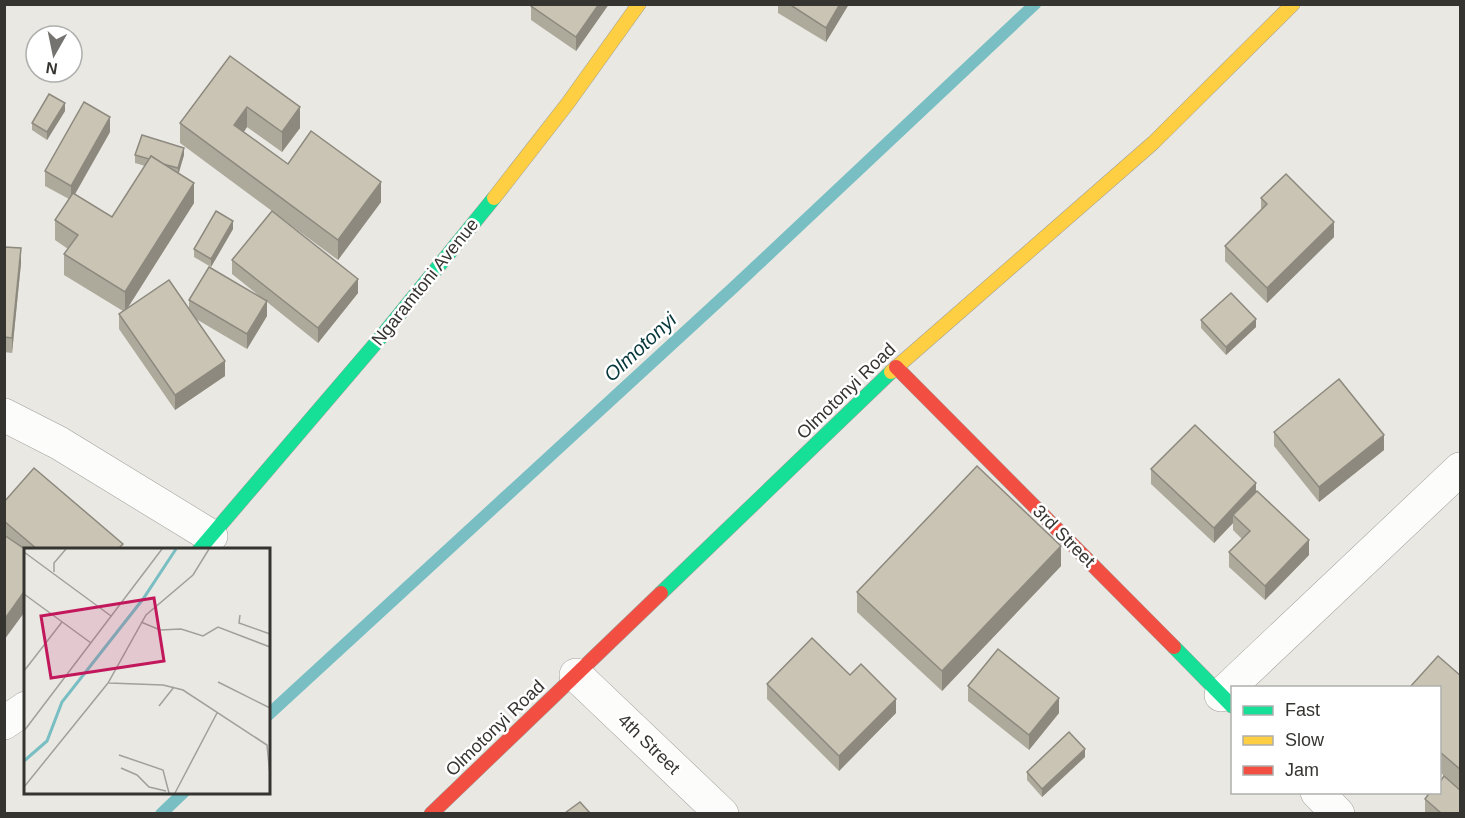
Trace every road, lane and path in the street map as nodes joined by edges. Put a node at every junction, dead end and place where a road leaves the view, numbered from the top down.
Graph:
1 (639, 4) edge
2 (1293, 4) edge
3 (896, 367) junction
4 (4, 415) edge
5 (1461, 469) edge
6 (205, 543) edge
7 (576, 675) junction
8 (1241, 686) edge
9 (1227, 700) edge
10 (24, 709) edge
11 (4, 723) edge
12 (1319, 794) edge
13 (431, 813) edge
14 (722, 813) edge
15 (1338, 813) edge

1 - 6 street, Ngaramtoni Avenue
2 - 3 street, Olmotonyi Road
3 - 7 street, Olmotonyi Road
3 - 9 street, 3rd Street
4 - 6 street
5 - 8 street
7 - 13 street, Olmotonyi Road
7 - 14 street, 4th Street
10 - 11 street
12 - 15 street

